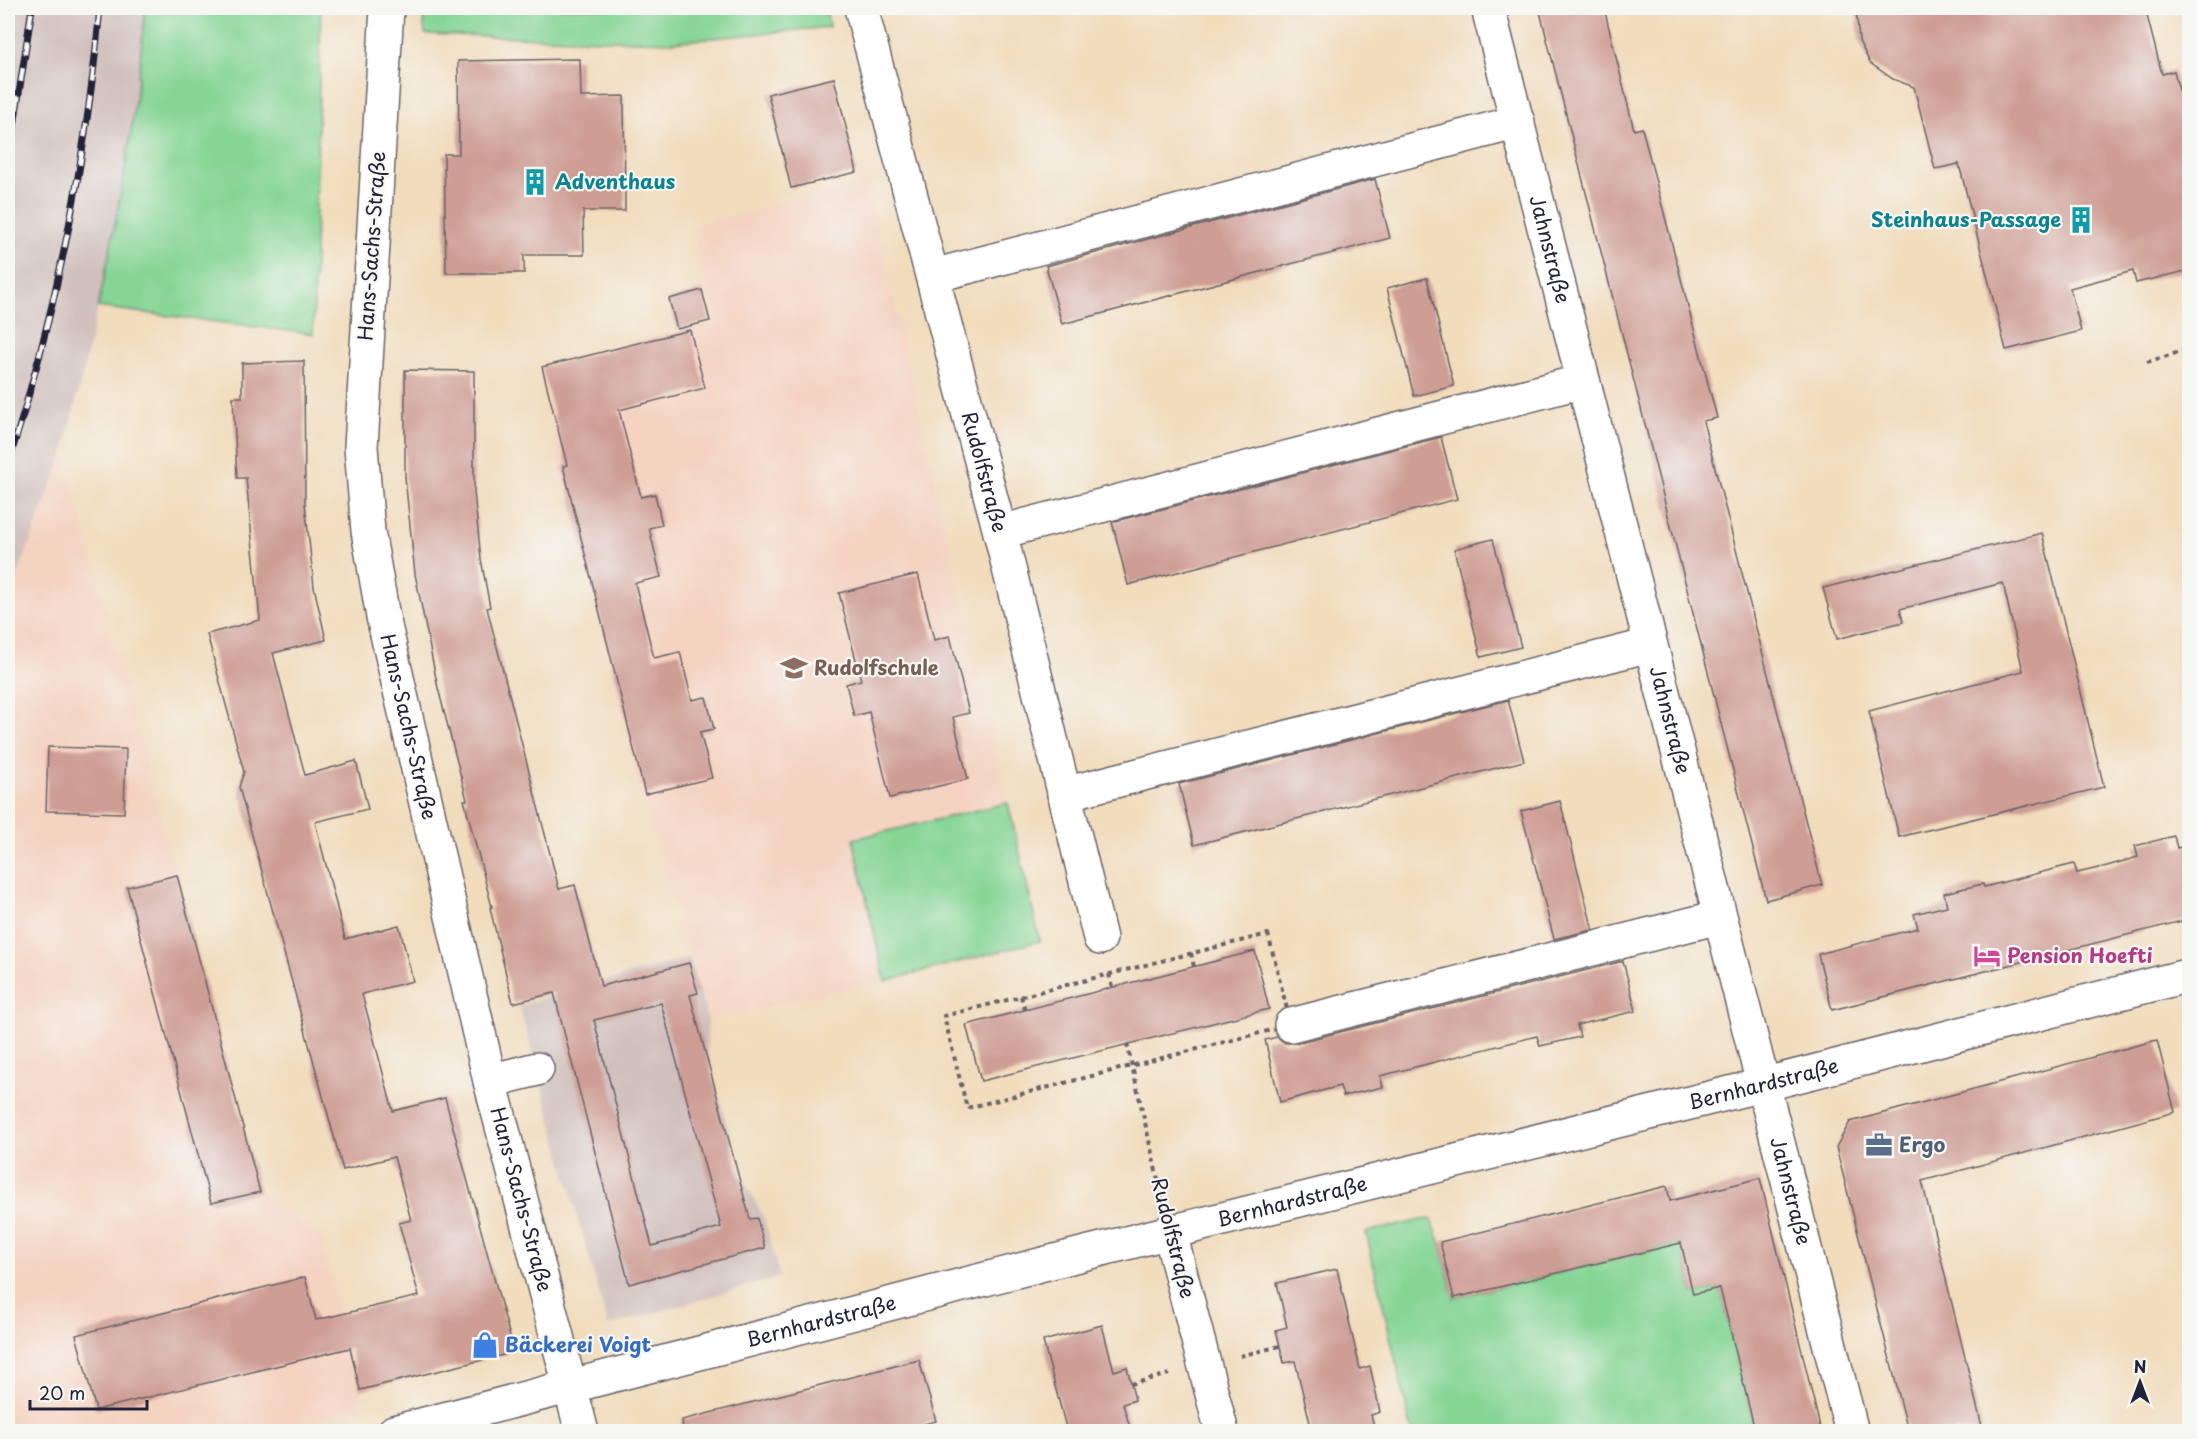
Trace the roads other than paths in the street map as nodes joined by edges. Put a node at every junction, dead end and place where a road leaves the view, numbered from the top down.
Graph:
1 (387, 8) edge
2 (861, 8) edge
3 (1488, 8) edge
4 (1518, 122) junction
5 (933, 276) junction
6 (1583, 381) junction
7 (1000, 532) junction
8 (1650, 645) junction
9 (1064, 794) junction
10 (1719, 917) junction
11 (1100, 938) dead end
12 (2190, 975) edge
13 (1291, 1025) road end
14 (537, 1069) dead end
15 (490, 1081) junction
16 (1762, 1085) junction
17 (1170, 1233) junction
18 (570, 1386) junction
19 (394, 1431) edge
20 (582, 1431) edge
21 (1222, 1431) edge
22 (1851, 1431) edge

1 - 15 street, Hans-Sachs-Straße
2 - 5 street, Rudolfstraße
3 - 4 street, Jahnstraße
4 - 5 street
4 - 6 street, Jahnstraße
5 - 7 street, Rudolfstraße
6 - 7 street
6 - 8 street, Jahnstraße
7 - 9 street, Rudolfstraße
8 - 9 street
8 - 10 street, Jahnstraße
9 - 11 street, Rudolfstraße
10 - 13 street
10 - 16 street, Jahnstraße
12 - 16 street, Bernhardstraße
14 - 15 street
15 - 18 street, Hans-Sachs-Straße
16 - 17 street, Bernhardstraße
16 - 22 street, Jahnstraße
17 - 18 street, Bernhardstraße
17 - 21 street, Rudolfstraße
18 - 19 street, Bernhardstraße
18 - 20 street, Hans-Sachs-Straße

